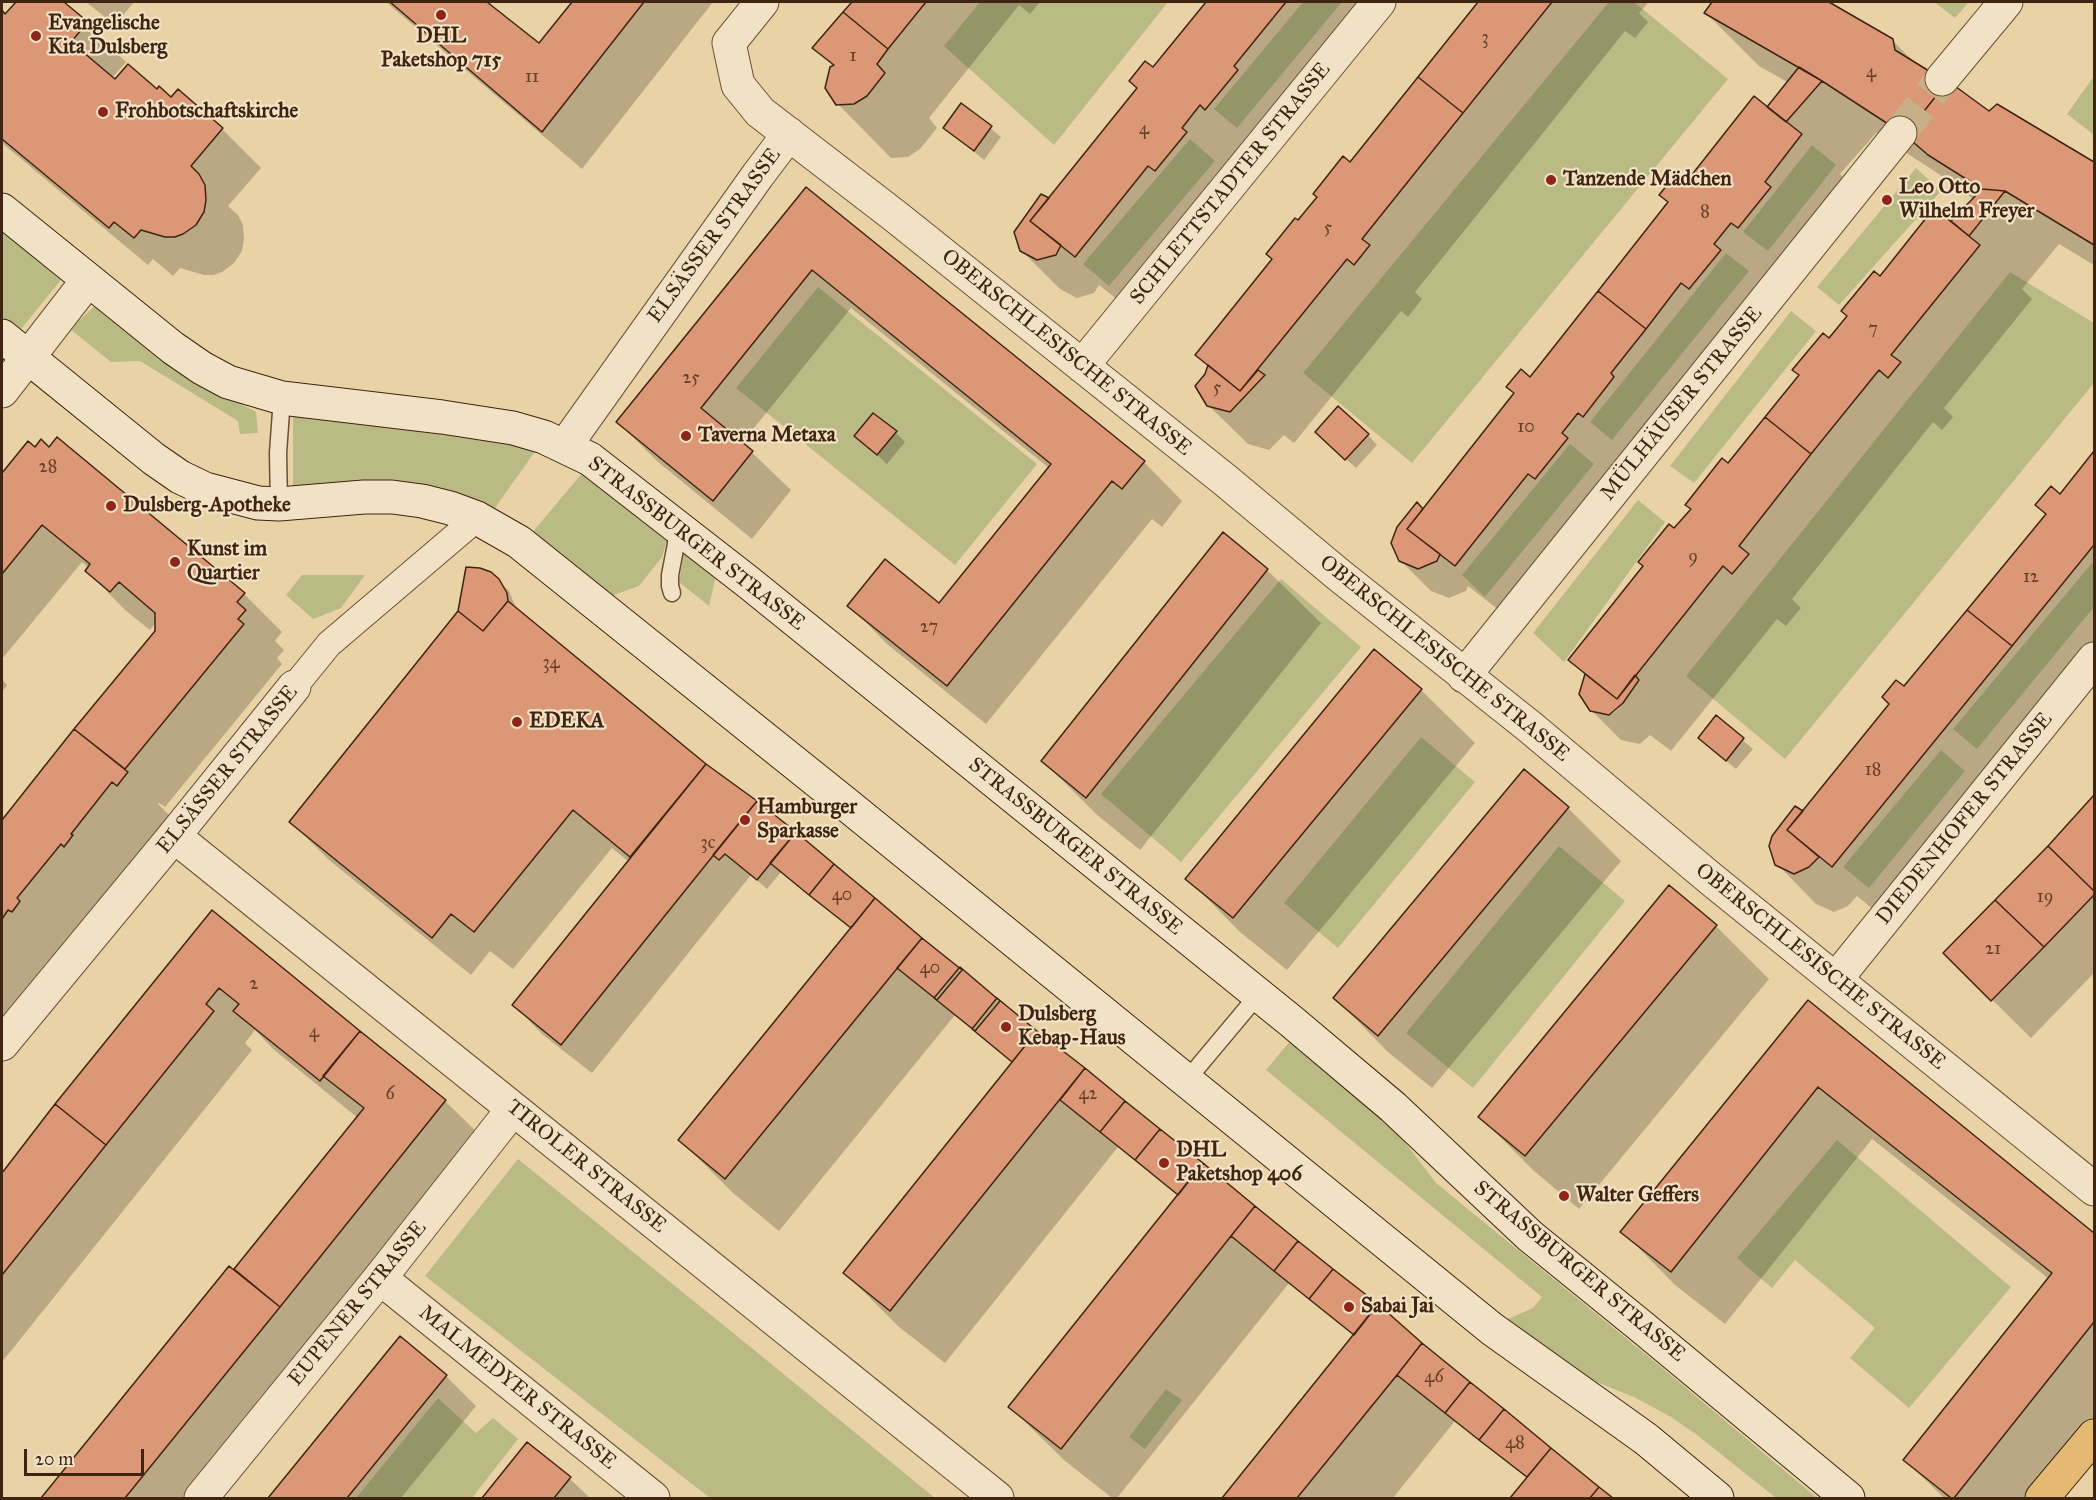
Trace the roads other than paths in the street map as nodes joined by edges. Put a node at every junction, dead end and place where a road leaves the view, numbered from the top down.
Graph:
1 (762, 2) edge
2 (1379, 2) edge
3 (2006, 2) edge
4 (1942, 79) tunnel mouth
5 (1900, 133) tunnel mouth
6 (789, 134) junction
7 (2, 210) edge
8 (88, 280) junction
9 (2, 336) edge
10 (29, 358) junction
11 (1082, 366) junction
12 (2, 391) edge
13 (282, 398) junction
14 (565, 446) junction
15 (279, 504) junction
16 (477, 518) junction
17 (671, 522) junction
18 (672, 593) dead end
19 (2094, 659) edge
20 (1464, 676) junction
21 (294, 687) joint
22 (174, 836) junction
23 (1836, 979) junction
24 (1258, 995) junction
25 (2, 1044) edge
26 (1186, 1080) junction
27 (513, 1109) junction
28 (2094, 1189) edge
29 (380, 1278) junction
30 (2094, 1436) edge
31 (201, 1498) edge
32 (653, 1498) edge
33 (997, 1498) edge
34 (1717, 1498) edge
35 (1848, 1498) edge
36 (2042, 1498) edge

1 - 6 street, ELSÄSSER STRASSE
2 - 11 street, SCHLETTSTADTER STRASSE
3 - 4 street
5 - 20 street, MÜLHÄUSER STRASSE
6 - 11 street, OBERSCHLESISCHE STRASSE
6 - 14 street, ELSÄSSER STRASSE
7 - 8 street, STRASSBURGER STRASSE
8 - 10 street
8 - 13 street, STRASSBURGER STRASSE
9 - 10 street
10 - 12 street
10 - 15 street
11 - 20 street, OBERSCHLESISCHE STRASSE
13 - 14 street, STRASSBURGER STRASSE
13 - 15 lane
14 - 17 street, STRASSBURGER STRASSE
15 - 16 street
16 - 21 street, ELSÄSSER STRASSE
16 - 26 street
17 - 18 lane
17 - 24 street, STRASSBURGER STRASSE
19 - 23 street, DIEDENHOFER STRASSE
20 - 23 street, OBERSCHLESISCHE STRASSE
21 - 22 street, ELSÄSSER STRASSE
22 - 25 street, ELSÄSSER STRASSE
22 - 27 street, TIROLER STRASSE
23 - 28 street, OBERSCHLESISCHE STRASSE
24 - 26 lane
24 - 35 street, STRASSBURGER STRASSE
26 - 34 street
27 - 29 street, EUPENER STRASSE
27 - 33 street, TIROLER STRASSE
29 - 31 street, EUPENER STRASSE
29 - 32 street, MALMEDYER STRASSE
30 - 36 main road

